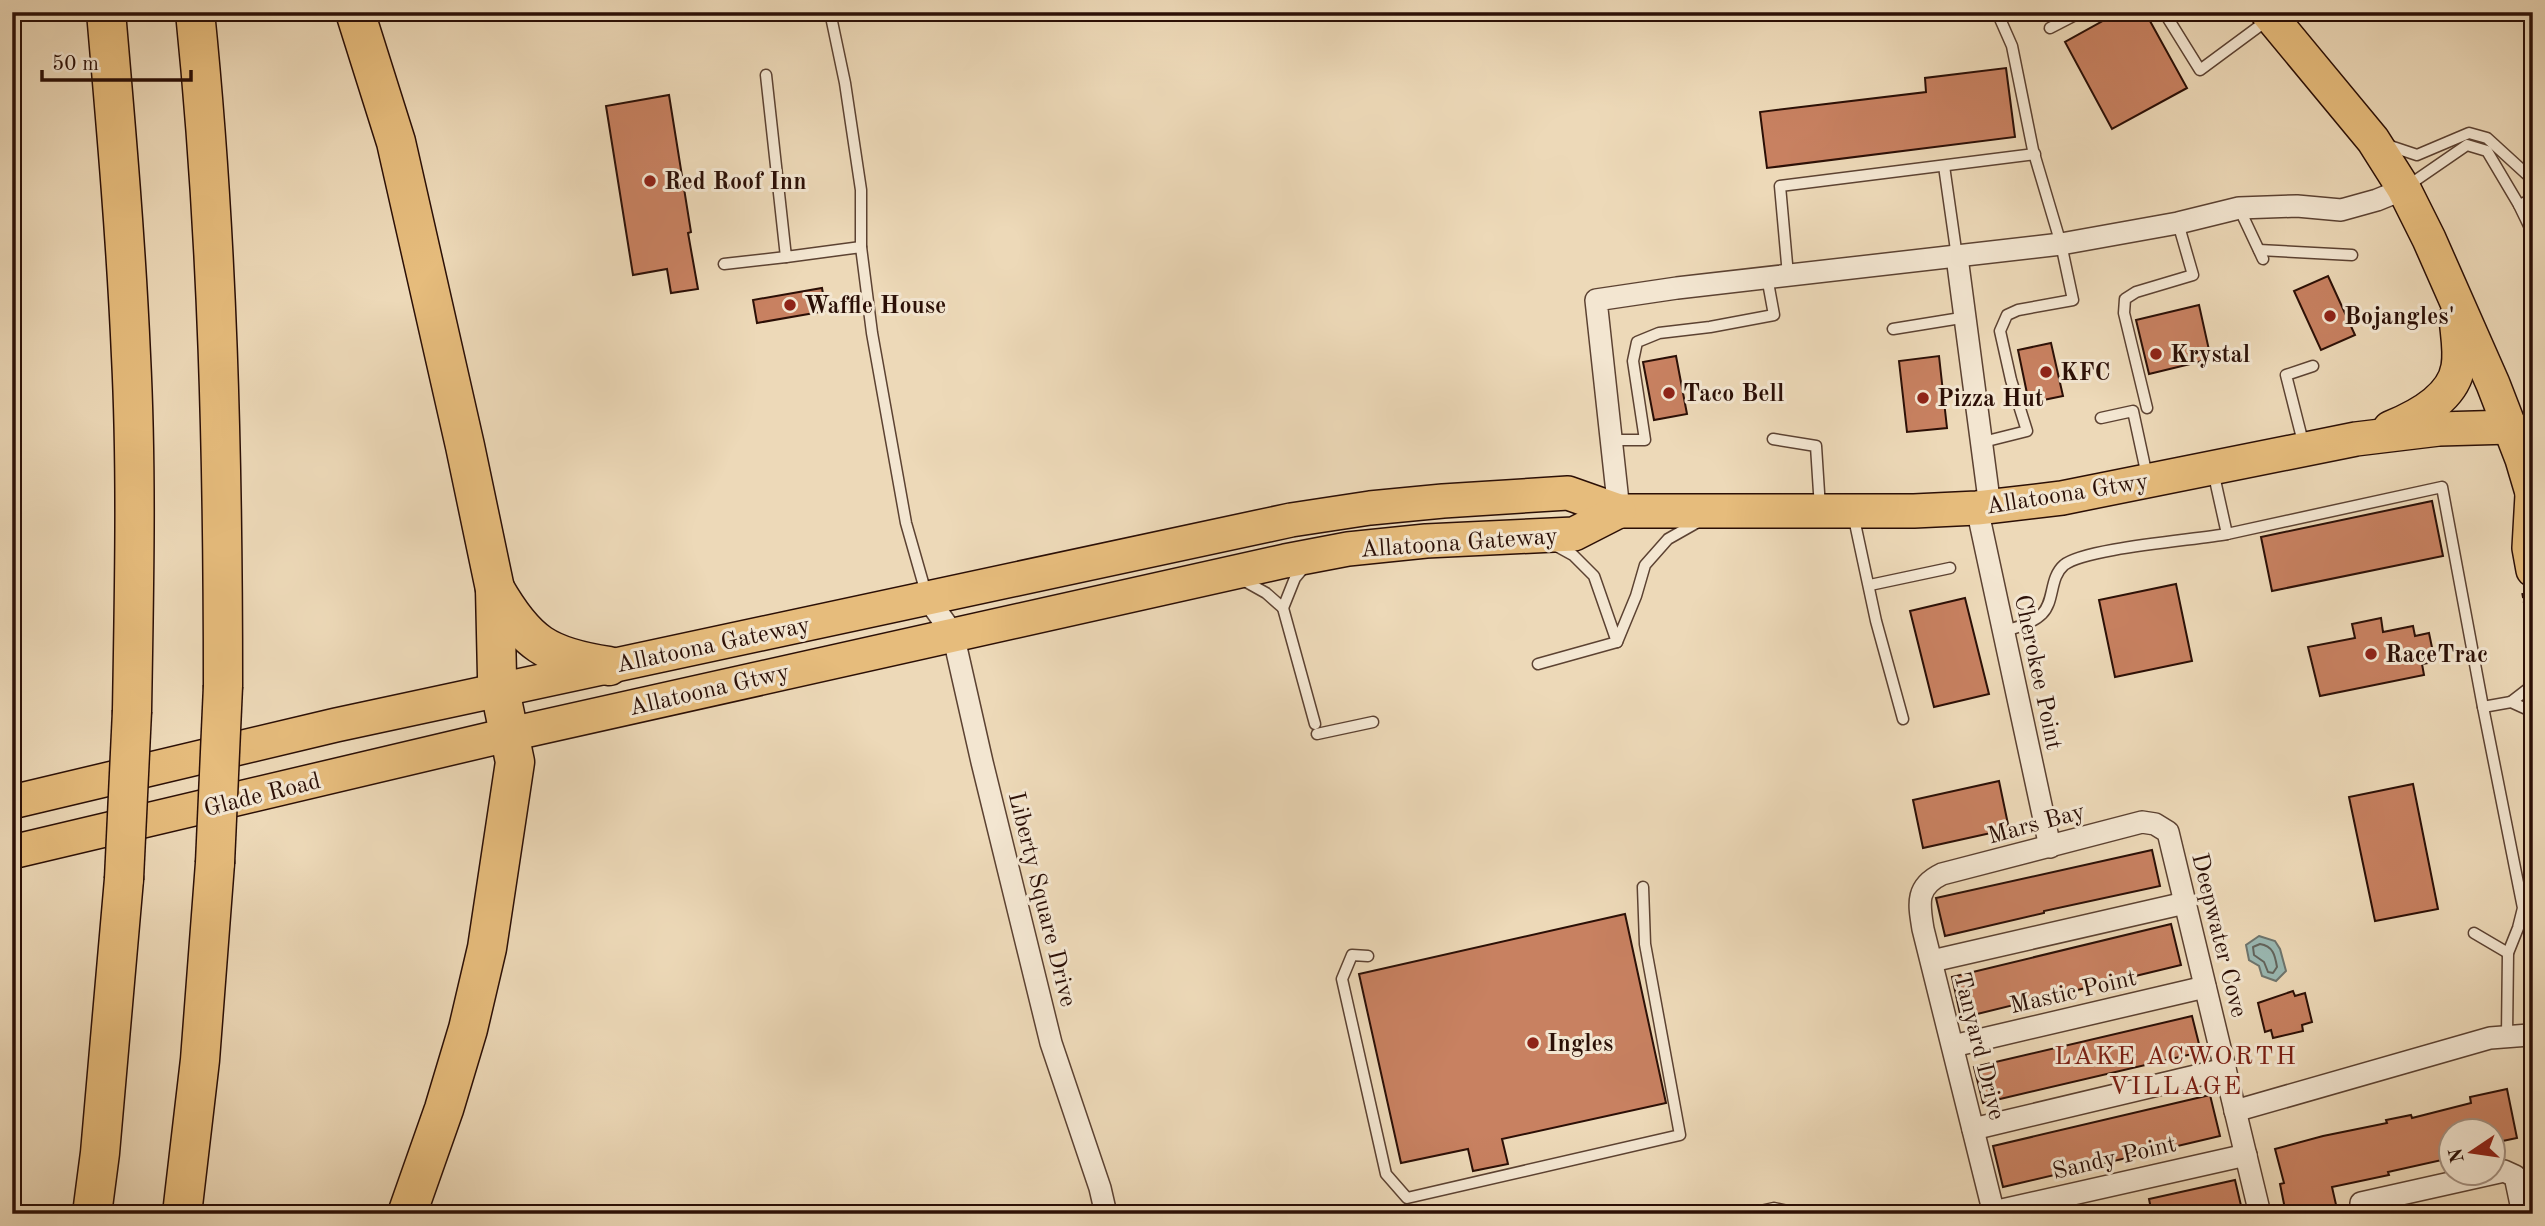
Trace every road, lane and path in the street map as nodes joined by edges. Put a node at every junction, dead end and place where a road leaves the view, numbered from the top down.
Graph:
1 (106, 12) edge
2 (195, 12) edge
3 (355, 12) edge
4 (830, 12) edge
5 (1997, 12) edge
6 (2081, 12) edge
7 (2164, 12) edge
8 (2269, 15) edge
9 (2050, 28) dead end
10 (766, 75) dead end
11 (2373, 140) junction
12 (2035, 155) junction
13 (1944, 166) junction
14 (2533, 180) edge
15 (2404, 189) junction
16 (2533, 199) edge
17 (2519, 205) junction
18 (2239, 208) junction
19 (2178, 223) junction
20 (2533, 234) edge
21 (2061, 244) junction
22 (861, 247) junction
23 (2353, 255) dead end
24 (786, 257) junction
25 (1957, 257) junction
26 (724, 264) dead end
27 (1778, 276) junction
28 (2453, 293) junction
29 (1967, 317) junction
30 (1893, 329) dead end
31 (2313, 366) dead end
32 (2147, 408) dead end
33 (2101, 418) dead end
34 (2511, 427) junction
35 (2370, 437) junction
36 (1773, 439) dead end
37 (1610, 440) junction
38 (1983, 442) junction
39 (2304, 448) junction
40 (2213, 467) junction
41 (2147, 481) junction
42 (2533, 495) edge
43 (1984, 508) junction
44 (1619, 511) junction
45 (1717, 511) junction
46 (1836, 511) junction
47 (2227, 534) junction
48 (1538, 535) junction
49 (1318, 555) junction
50 (1950, 568) dead end
51 (2533, 570) edge
52 (1225, 574) junction
53 (1870, 585) junction
54 (495, 589) junction
55 (928, 599) junction
56 (1283, 608) junction
57 (2003, 632) junction
58 (953, 634) junction
59 (1617, 642) junction
60 (908, 645) joint
61 (1538, 664) dead end
62 (609, 666) junction
63 (2533, 685) edge
64 (499, 691) junction
65 (2511, 702) junction
66 (2483, 707) junction
67 (2533, 712) edge
68 (1903, 719) dead end
69 (1373, 722) dead end
70 (511, 734) junction
71 (12, 802) edge
72 (2168, 832) joint
73 (2050, 847) junction
74 (12, 852) edge
75 (1643, 887) dead end
76 (1922, 890) joint
77 (2185, 903) junction
78 (2474, 933) dead end
79 (2508, 953) junction
80 (1368, 956) dead end
81 (1932, 961) junction
82 (2205, 987) junction
83 (2525, 1035) edge
84 (1953, 1046) junction
85 (2225, 1069) junction
86 (2235, 1111) junction
87 (1973, 1129) junction
88 (2246, 1154) junction
89 (1994, 1213) edge
90 (92, 1214) edge
91 (182, 1214) edge
92 (407, 1214) edge
93 (1106, 1214) edge
94 (1747, 1214) edge
95 (1790, 1214) edge
96 (2260, 1214) edge
97 (2363, 1214) edge
98 (2523, 1214) edge

1 - 90 highway, bridge
2 - 91 highway, bridge
3 - 54 highway
4 - 22 lane
5 - 12 lane
6 - 9 lane
7 - 8 lane
8 - 11 main road
10 - 24 lane
11 - 14 lane
11 - 15 main road
12 - 13 lane
12 - 21 lane
13 - 25 lane
13 - 27 lane
15 - 17 lane
15 - 18 street
15 - 28 main road
16 - 17 lane
17 - 20 lane
18 - 19 street
18 - 23 lane
19 - 21 street
19 - 32 lane
21 - 25 street
21 - 38 lane
22 - 24 lane
22 - 55 lane
24 - 26 lane
25 - 27 street
25 - 29 street, Cherokee Point
27 - 37 lane
27 - 37 street
28 - 34 main road
28 - 35 main road
29 - 30 lane
29 - 38 street, Cherokee Point
31 - 39 lane
33 - 41 lane
34 - 35 main road, Allatoona Gtwy
34 - 42 main road
35 - 39 main road, Allatoona Gtwy
36 - 46 lane
37 - 44 street
38 - 43 street, Cherokee Point
39 - 40 main road, Allatoona Gtwy
40 - 41 main road, Allatoona Gtwy
40 - 47 lane
41 - 43 main road, Allatoona Gtwy
42 - 51 main road
43 - 46 main road, Allatoona Gtwy
43 - 57 street, Cherokee Point
44 - 45 main road, Allatoona Gtwy
44 - 48 main road, Allatoona Gateway
44 - 55 main road, Allatoona Gateway
45 - 46 main road, Allatoona Gtwy
45 - 59 lane
46 - 53 lane
47 - 57 lane
47 - 66 lane
48 - 49 main road, Allatoona Gateway
48 - 59 lane
49 - 52 main road, Allatoona Gateway
49 - 56 lane
50 - 53 lane
52 - 56 lane
52 - 58 main road, Allatoona Gateway
53 - 68 lane
54 - 62 highway
54 - 64 highway
55 - 58 street, Liberty Square Drive
55 - 62 main road, Allatoona Gateway
56 - 69 lane
57 - 73 street, Cherokee Point
58 - 60 main road, Allatoona Gateway
58 - 93 street, Liberty Square Drive
59 - 61 lane
60 - 70 main road, Allatoona Gtwy
62 - 64 main road, Allatoona Gateway
63 - 65 lane
64 - 70 highway
64 - 71 main road, Glade Road
65 - 66 lane
65 - 67 lane
66 - 79 lane
70 - 74 main road, Glade Road
70 - 92 highway
72 - 73 street, Mars Bay
72 - 77 street, Deepwater Cove
73 - 76 street, Mars Bay
75 - 80 lane
76 - 81 street, Tanyard Drive
77 - 81 street
77 - 82 street, Deepwater Cove
78 - 79 lane
79 - 83 lane
81 - 84 street, Tanyard Drive
82 - 84 street, Mastic Point
82 - 85 street, Deepwater Cove
83 - 86 street
84 - 87 street, Tanyard Drive
85 - 86 street, Deepwater Cove
85 - 87 street
86 - 88 street, Deepwater Cove
87 - 89 street, Tanyard Drive
88 - 89 street, Sandy Point
88 - 96 street, Deepwater Cove
94 - 95 lane
97 - 98 street

